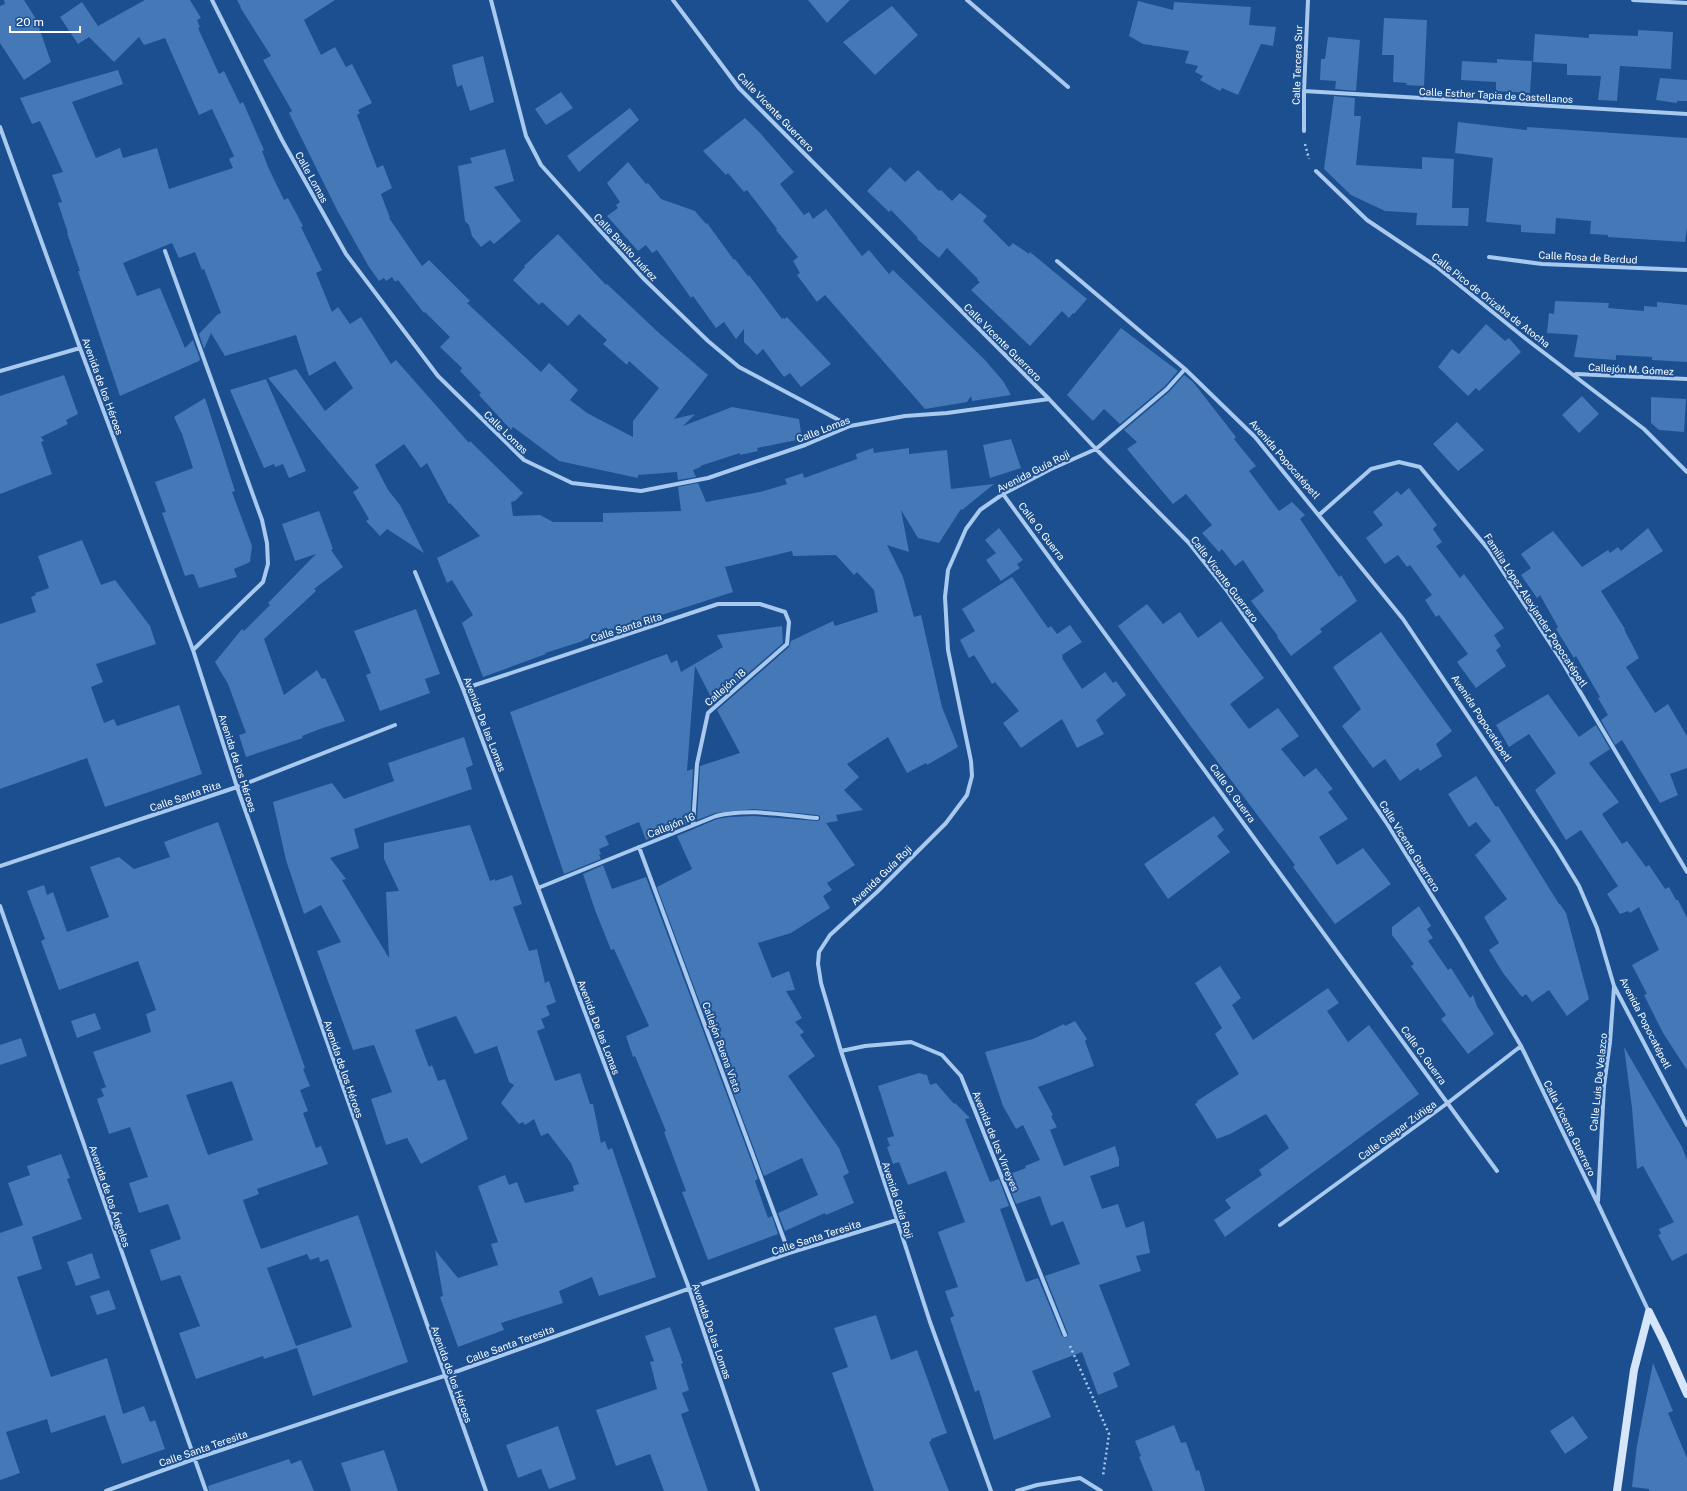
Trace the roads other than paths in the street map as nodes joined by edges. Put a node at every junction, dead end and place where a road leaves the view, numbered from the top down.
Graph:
1 (212, 0) edge
2 (491, 0) edge
3 (673, 0) edge
4 (967, 0) edge
5 (1308, 0) edge
6 (1633, 0) edge
7 (1687, 3) edge
8 (1068, 87) dead end
9 (1304, 91) junction
10 (1687, 114) edge
11 (0, 126) edge
12 (1304, 132) road end
13 (1316, 171) road end
14 (165, 251) dead end
15 (1489, 257) dead end
16 (1057, 260) dead end
17 (1687, 270) edge
18 (80, 348) junction
19 (1185, 369) junction
20 (0, 371) edge
21 (1574, 374) junction
22 (1687, 379) edge
23 (1049, 399) junction
24 (850, 426) junction
25 (1096, 450) junction
26 (1687, 472) edge
27 (1003, 494) junction
28 (1319, 515) junction
29 (415, 572) dead end
30 (789, 622) joint
31 (193, 650) junction
32 (464, 689) junction
33 (395, 725) dead end
34 (236, 787) junction
35 (817, 818) dead end
36 (693, 825) junction
37 (639, 847) junction
38 (0, 866) edge
39 (1687, 872) edge
40 (538, 888) junction
41 (0, 906) edge
42 (1614, 986) junction
43 (1521, 1046) junction
44 (841, 1051) junction
45 (1449, 1102) junction
46 (1687, 1125) edge
47 (1498, 1171) dead end
48 (1598, 1204) junction
49 (896, 1220) junction
50 (1280, 1225) dead end
51 (790, 1253) junction
52 (689, 1288) junction
53 (1648, 1312) junction
54 (1065, 1335) road end
55 (444, 1376) junction
56 (1687, 1394) edge
57 (194, 1460) junction
58 (106, 1491) edge
59 (206, 1491) edge
60 (486, 1491) edge
61 (758, 1491) edge
62 (991, 1491) edge
63 (1017, 1491) edge
64 (1101, 1491) edge
65 (1617, 1491) edge

1 - 24 street, Calle Lomas
2 - 24 street, Calle Benito Juárez
3 - 23 street, Calle Vicente Guerrero
4 - 8 street
5 - 9 street, Calle Tercera Sur
6 - 7 street
9 - 10 street, Calle Esther Tapia de Castellanos
9 - 12 street, Calle Tercera Sur
11 - 18 street, Avenida de los Héroes
13 - 21 street, Calle Pico de Orizaba de Atocha
14 - 31 street
15 - 17 street, Calle Rosa de Berdud
16 - 19 street, Avenida Popocatépetl
18 - 20 street
18 - 31 street, Avenida de los Héroes
19 - 25 street, Avenida Guía Roji
19 - 28 street, Avenida Popocatépetl
21 - 22 street, Callejón M. Gómez
21 - 26 street, Calle Pico de Orizaba de Atocha
23 - 24 street, Calle Lomas
23 - 25 street, Calle Vicente Guerrero
25 - 27 street, Avenida Guía Roji
25 - 43 street, Calle Vicente Guerrero
27 - 44 street, Avenida Guía Roji
27 - 45 street, Calle O. Guerra
28 - 39 street, Familia López Alexjander Popocatépetl
28 - 42 street, Avenida Popocatépetl
29 - 32 street, Avenida De las Lomas
30 - 32 street, Calle Santa Rita
30 - 36 street, Callejón 18
31 - 34 street, Avenida de los Héroes
32 - 40 street, Avenida De las Lomas
33 - 34 street, Calle Santa Rita
34 - 38 street, Calle Santa Rita
34 - 55 street, Avenida de los Héroes
35 - 36 street, Callejón 16
36 - 37 street, Callejón 16
37 - 40 street, Callejón 16
37 - 51 street, Callejón Buena Vista
40 - 52 street, Avenida De las Lomas
41 - 57 street, Avenida de los Ángeles
42 - 46 street, Avenida Popocatépetl
42 - 48 street, Calle Luis De Velazco
43 - 45 street, Calle Gaspar Zúñiga
43 - 48 street, Calle Vicente Guerrero
44 - 49 street, Avenida Guía Roji
44 - 54 street, Avenida de los Virreyes
45 - 47 street, Calle O. Guerra
45 - 50 street, Calle Gaspar Zúñiga
48 - 53 street
49 - 51 street, Calle Santa Teresita
49 - 62 street, Avenida Guía Roji
51 - 52 street, Calle Santa Teresita
52 - 55 street, Calle Santa Teresita
52 - 61 street, Avenida De las Lomas
53 - 56 street
53 - 65 street
55 - 57 street, Calle Santa Teresita
55 - 60 street, Avenida de los Héroes
57 - 58 street, Calle Santa Teresita
57 - 59 street, Avenida de los Ángeles
63 - 64 street

